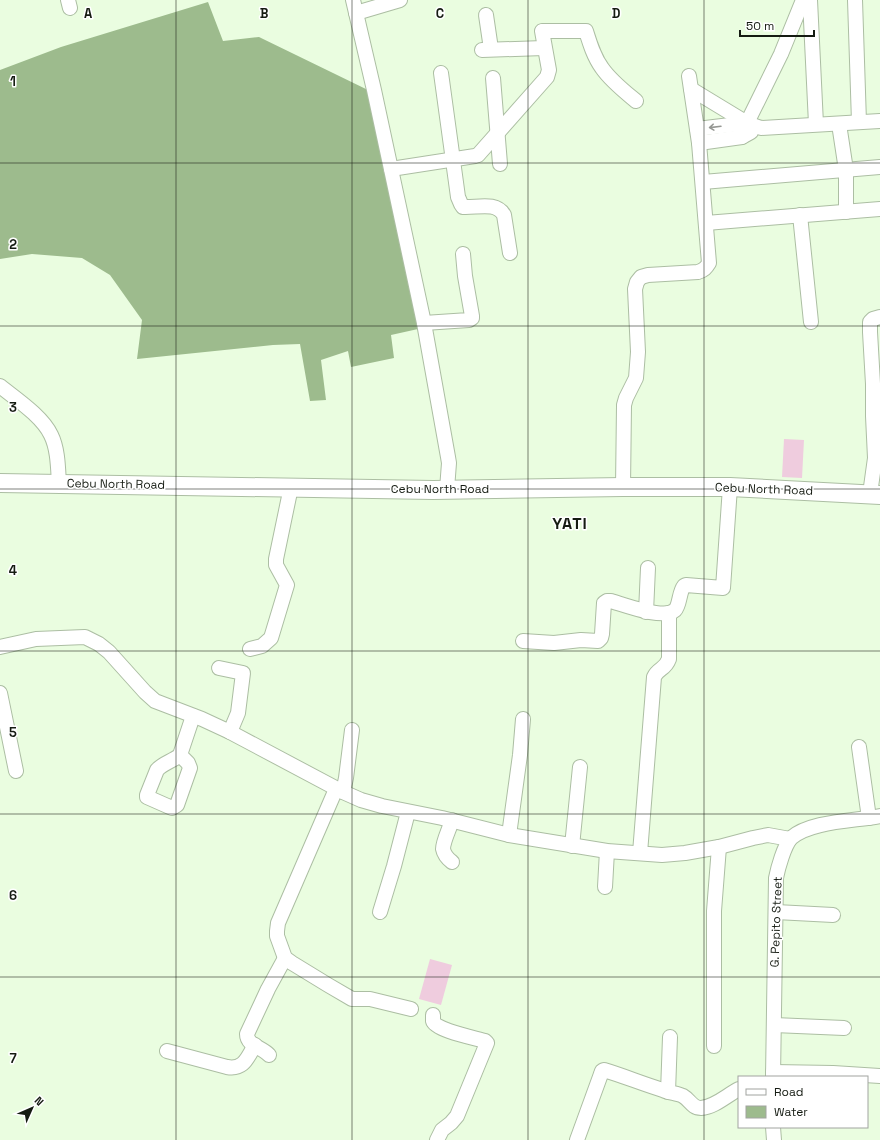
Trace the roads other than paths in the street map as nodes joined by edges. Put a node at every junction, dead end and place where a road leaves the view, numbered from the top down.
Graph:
1 (400, 0) edge
2 (803, 0) edge
3 (810, 0) edge
4 (855, 0) edge
5 (354, 6) edge
6 (486, 15) dead end
7 (544, 48) junction
8 (441, 72) dead end
9 (493, 78) dead end
10 (636, 101) dead end
11 (880, 121) edge
12 (859, 122) junction
13 (747, 123) junction
14 (816, 124) junction
15 (839, 124) junction
16 (760, 128) junction
17 (697, 129) junction
18 (497, 134) junction
19 (742, 137) junction
20 (699, 143) junction
21 (452, 159) junction
22 (500, 164) dead end
23 (880, 167) edge
24 (391, 169) junction
25 (846, 170) junction
26 (703, 182) junction
27 (880, 209) edge
28 (846, 212) junction
29 (800, 215) junction
30 (706, 223) junction
31 (510, 253) dead end
32 (463, 254) dead end
33 (880, 317) edge
34 (811, 322) dead end
35 (424, 323) junction
36 (0, 386) edge
37 (0, 483) edge
38 (59, 484) junction
39 (291, 487) junction
40 (623, 487) junction
41 (730, 487) junction
42 (447, 489) junction
43 (875, 495) edge
44 (648, 568) dead end
45 (646, 612) junction
46 (669, 613) junction
47 (523, 641) dead end
48 (0, 647) edge
49 (250, 649) dead end
50 (218, 668) dead end
51 (0, 693) edge
52 (193, 716) junction
53 (523, 719) dead end
54 (352, 730) dead end
55 (230, 732) junction
56 (860, 747) dead end
57 (180, 755) dead end
58 (580, 767) dead end
59 (16, 771) dead end
60 (340, 791) junction
61 (408, 812) junction
62 (875, 817) edge
63 (452, 820) junction
64 (510, 835) junction
65 (790, 839) junction
66 (572, 846) junction
67 (719, 847) junction
68 (607, 851) junction
69 (640, 853) junction
70 (452, 862) dead end
71 (605, 887) dead end
72 (380, 912) dead end
73 (776, 912) junction
74 (834, 915) dead end
75 (285, 958) junction
76 (411, 1009) dead end
77 (434, 1015) dead end
78 (774, 1025) junction
79 (844, 1028) dead end
80 (670, 1037) dead end
81 (255, 1046) junction
82 (714, 1046) dead end
83 (168, 1051) dead end
84 (269, 1055) dead end
85 (773, 1075) edge
86 (880, 1076) edge
87 (738, 1090) edge
88 (668, 1092) junction
89 (774, 1128) edge
90 (437, 1140) edge
91 (577, 1140) edge
92 (774, 1140) edge

1 - 5 street
2 - 13 street
3 - 14 street
4 - 12 street
5 - 24 street
6 - 7 street
7 - 10 street
7 - 18 street
8 - 21 street
9 - 18 street
11 - 12 street
12 - 15 street
13 - 16 street
13 -> 17 street
13 - 17 street
13 - 19 street
14 - 15 street
14 - 16 street
15 - 25 street
16 - 19 street
17 - 20 street
18 - 21 street
18 - 22 street
19 - 20 street
20 - 26 street
21 - 24 street
21 - 31 street
23 - 25 street
24 - 35 street
25 - 26 street
25 - 28 street
26 - 30 street
27 - 28 street
28 - 29 street
29 - 30 street
29 - 34 street
30 - 40 street
32 - 35 street
33 - 43 street
35 - 42 street
36 - 38 street
37 - 38 main road, Cebu North Road
38 - 39 main road, Cebu North Road
39 - 42 main road, Cebu North Road
39 - 49 street
40 - 41 main road, Cebu North Road
40 - 42 main road, Cebu North Road
41 - 43 main road, Cebu North Road
41 - 46 street
44 - 45 street
45 - 46 street
45 - 47 street
46 - 69 street
48 - 52 street
50 - 55 street
51 - 59 street
52 - 55 street
52 - 57 street
53 - 64 street
54 - 60 street
55 - 60 street
56 - 62 street
58 - 66 street
60 - 61 street
60 - 75 street
61 - 63 street
61 - 72 street
62 - 65 street
63 - 64 street
63 - 70 street
64 - 66 street
65 - 67 street
65 - 73 street, G. Pepito Street
66 - 68 street
67 - 69 street
67 - 82 street
68 - 69 street
68 - 71 street
73 - 74 street
73 - 78 street, G. Pepito Street
75 - 76 street
75 - 81 street
77 - 90 street
78 - 79 street
78 - 85 street, G. Pepito Street
80 - 88 street
81 - 83 street
81 - 84 street
85 - 86 street
87 - 88 street
88 - 91 street
89 - 92 street

